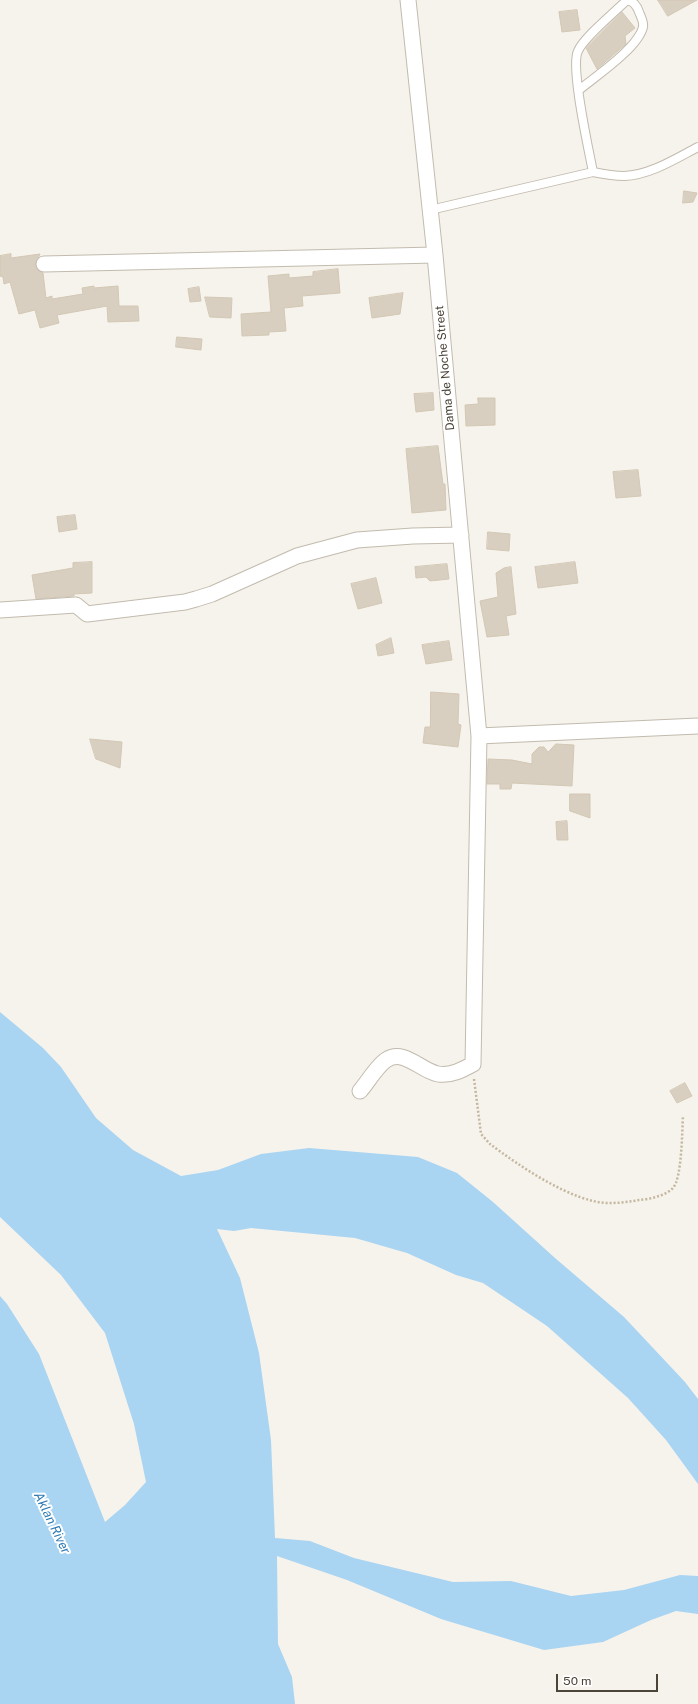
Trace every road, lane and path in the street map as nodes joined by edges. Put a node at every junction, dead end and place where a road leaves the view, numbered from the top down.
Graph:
1 (408, 0) edge
2 (579, 90) junction
3 (698, 147) edge
4 (593, 172) junction
5 (430, 210) junction
6 (435, 255) junction
7 (44, 264) dead end
8 (460, 535) junction
9 (0, 610) edge
10 (698, 726) edge
11 (479, 736) junction
12 (473, 1064) junction
13 (360, 1091) dead end
14 (683, 1116) dead end

1 - 5 street, Dama de Noche Street
2 - 2 lane
2 - 4 lane
3 - 4 lane
4 - 5 lane
5 - 6 street, Dama de Noche Street
6 - 7 street
6 - 8 street, Dama de Noche Street
8 - 9 street
8 - 11 street, Dama de Noche Street
10 - 11 street
11 - 12 street, Dama de Noche Street
12 - 13 street
12 - 14 path

